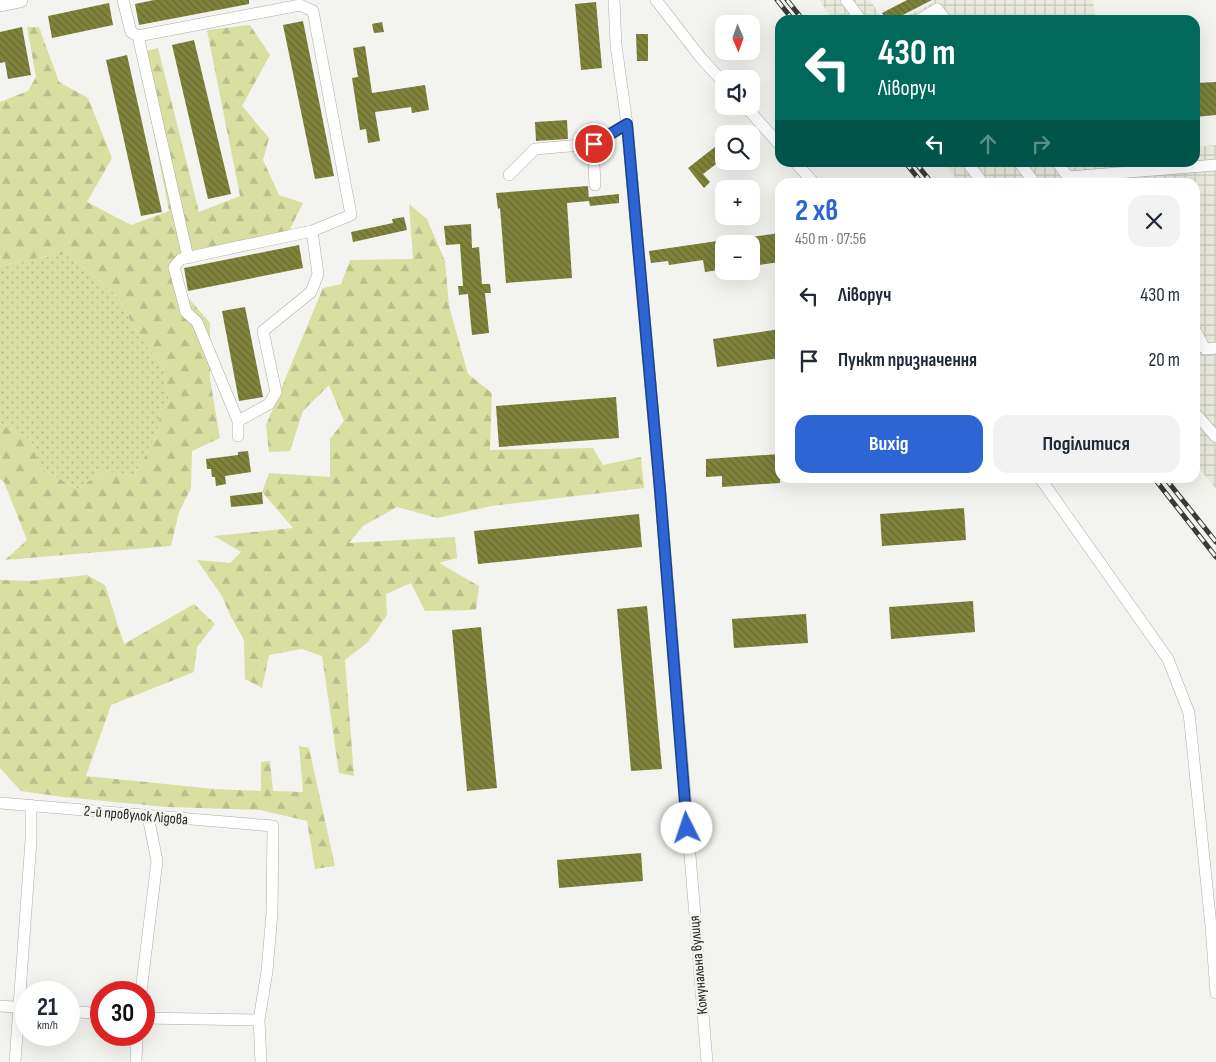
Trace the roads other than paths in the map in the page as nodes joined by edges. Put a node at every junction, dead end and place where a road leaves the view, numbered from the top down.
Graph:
1 (20, 0) edge
2 (123, 0) edge
3 (614, 0) edge
4 (656, 0) edge
5 (846, 0) edge
6 (0, 4) edge
7 (266, 6) edge
8 (857, 15) edge
9 (927, 15) edge
10 (942, 15) edge
11 (138, 36) junction
12 (715, 73) edge
13 (753, 115) edge
14 (627, 124) junction
15 (775, 139) edge
16 (594, 144) junction
17 (1216, 165) edge
18 (800, 167) edge
19 (971, 167) edge
20 (1023, 167) edge
21 (1061, 167) edge
22 (509, 175) dead end
23 (809, 178) edge
24 (979, 178) edge
25 (1031, 178) edge
26 (1069, 178) edge
27 (1119, 178) edge
28 (595, 185) dead end
29 (312, 231) junction
30 (188, 258) junction
31 (1200, 340) edge
32 (1216, 348) edge
33 (1200, 419) edge
34 (238, 421) junction
35 (238, 436) dead end
36 (1216, 437) edge
37 (1044, 483) edge
38 (0, 802) edge
39 (31, 805) junction
40 (148, 816) junction
41 (1214, 931) edge
42 (24, 981) edge
43 (142, 981) edge
44 (1216, 993) edge
45 (0, 1006) edge
46 (15, 1007) edge
47 (155, 1018) edge
48 (259, 1020) junction
49 (17, 1046) edge
50 (137, 1046) edge
51 (15, 1062) edge
52 (136, 1062) edge
53 (261, 1062) edge
54 (707, 1062) edge

1 - 6 main road
2 - 11 street
3 - 14 street, Комунальна вулиця
4 - 12 street
5 - 8 street
7 - 11 street
7 - 29 street
9 - 10 street
11 - 30 street
13 - 15 street
14 - 16 street
14 - 54 street, Комунальна вулиця
16 - 22 street
16 - 28 street
17 - 27 street
18 - 23 street
19 - 24 street
20 - 25 street
21 - 26 street
29 - 30 street
29 - 34 street
30 - 34 street
31 - 32 street
33 - 36 street
34 - 35 street
37 - 41 street
38 - 39 street, 2-й провулок Лідова
39 - 40 street, 2-й провулок Лідова
39 - 42 street
40 - 43 street
40 - 48 street, 2-й провулок Лідова
41 - 44 street
45 - 46 street
47 - 48 street
48 - 53 street
49 - 51 street
50 - 52 street

